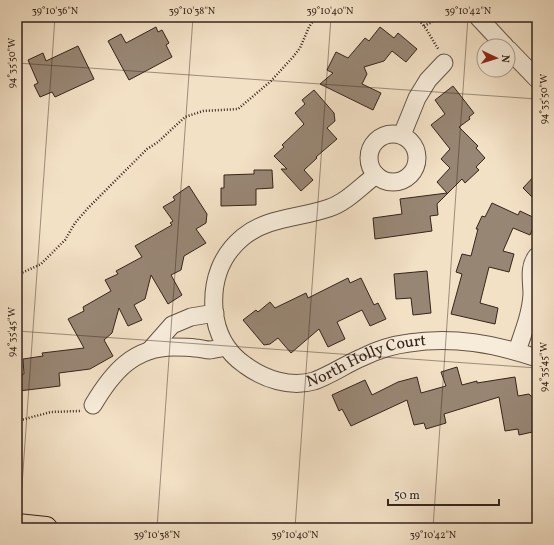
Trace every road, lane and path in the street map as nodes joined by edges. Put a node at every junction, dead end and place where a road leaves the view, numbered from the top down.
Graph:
1 (316, 17) edge
2 (414, 17) edge
3 (436, 17) edge
4 (478, 17) edge
5 (424, 26) junction
6 (498, 38) edge
7 (516, 58) edge
8 (444, 63) joint
9 (537, 80) edge
10 (402, 135) junction
11 (376, 175) junction
12 (537, 256) edge
13 (17, 275) edge
14 (214, 313) junction
15 (226, 347) junction
16 (150, 350) junction
17 (517, 351) junction
18 (537, 358) edge
19 (93, 405) joint
20 (17, 421) edge
21 (17, 525) edge
22 (46, 528) edge

1 - 13 path
2 - 5 path
3 - 5 path
4 - 6 street
5 - 8 path
7 - 9 street
8 - 10 street
10 - 11 street
10 - 11 street
11 - 14 street, North Holly Court
12 - 17 street
14 - 15 street, North Holly Court
14 - 16 street
15 - 16 street
15 - 17 street, North Holly Court
16 - 19 street
17 - 18 street, North Holly Court
19 - 20 path
21 - 22 highway

